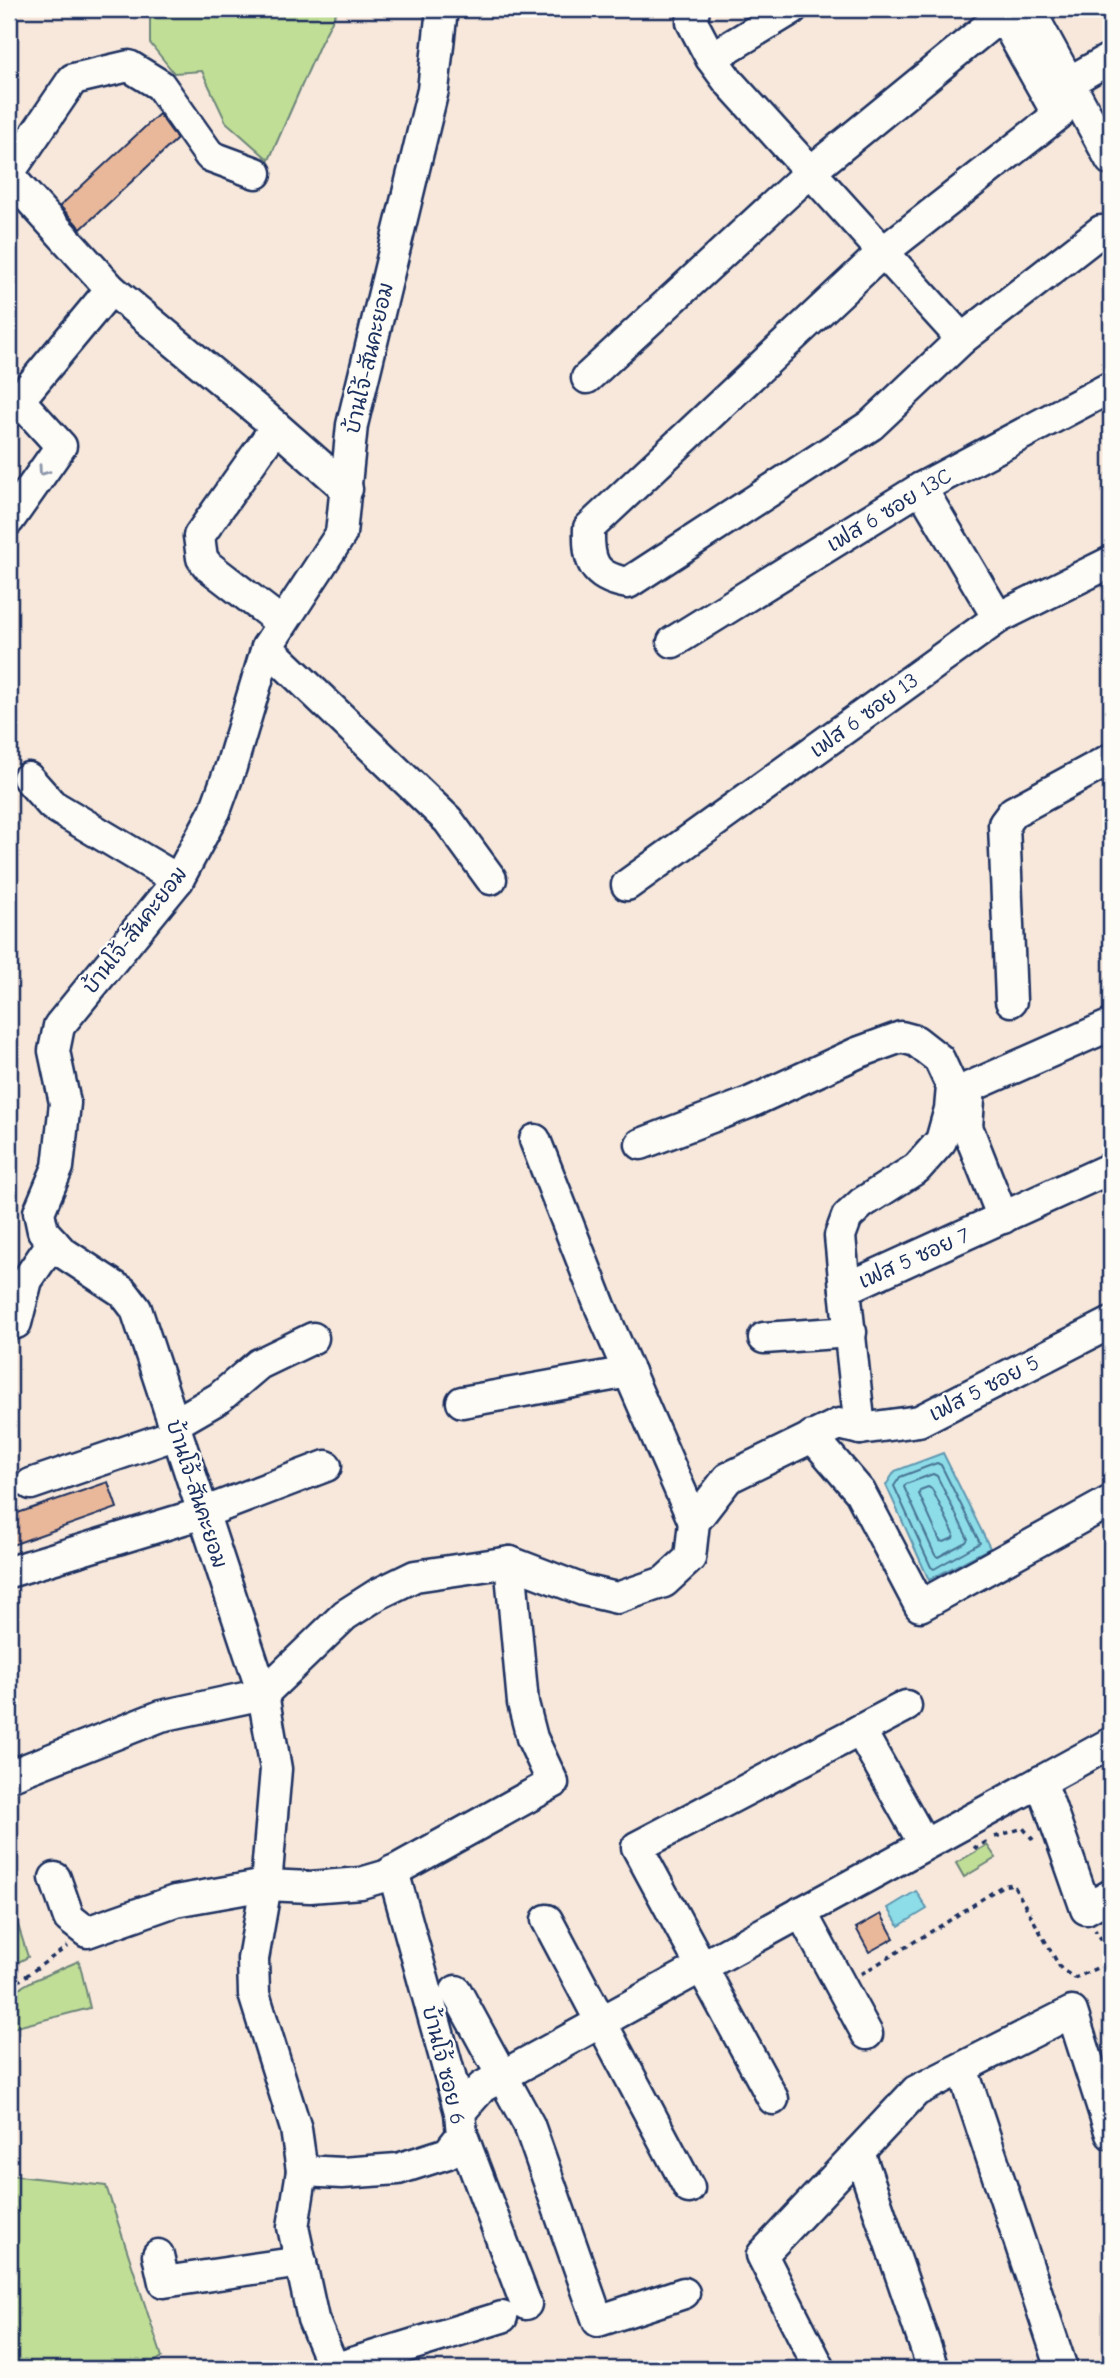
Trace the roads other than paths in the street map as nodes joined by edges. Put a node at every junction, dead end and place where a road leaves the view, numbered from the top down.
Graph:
1 (442, 9) edge
2 (694, 9) edge
3 (792, 9) edge
4 (1028, 9) edge
5 (711, 58) junction
6 (1111, 58) edge
7 (1069, 82) junction
8 (1111, 160) edge
9 (810, 172) junction
10 (256, 173) dead end
11 (9, 175) edge
12 (1101, 231) dead end
13 (883, 252) junction
14 (111, 289) junction
15 (962, 339) junction
16 (587, 378) dead end
17 (1111, 387) edge
18 (14, 406) edge
19 (276, 427) junction
20 (921, 488) junction
21 (346, 489) junction
22 (9, 520) edge
23 (1111, 562) edge
24 (998, 618) junction
25 (275, 635) junction
26 (673, 642) dead end
27 (1111, 759) edge
28 (28, 778) dead end
29 (491, 879) dead end
30 (178, 880) junction
31 (627, 885) dead end
32 (1011, 1001) dead end
33 (1111, 1025) edge
34 (535, 1140) dead end
35 (641, 1144) dead end
36 (1111, 1168) edge
37 (1003, 1218) junction
38 (53, 1242) junction
39 (845, 1289) junction
40 (16, 1322) dead end
41 (1111, 1323) edge
42 (851, 1332) junction
43 (313, 1338) dead end
44 (764, 1338) dead end
45 (629, 1372) junction
46 (462, 1402) dead end
47 (176, 1429) junction
48 (860, 1429) junction
49 (812, 1436) junction
50 (326, 1466) dead end
51 (31, 1484) dead end
52 (1111, 1501) edge
53 (202, 1513) junction
54 (694, 1522) junction
55 (510, 1562) junction
56 (9, 1572) edge
57 (263, 1693) junction
58 (906, 1706) dead end
59 (860, 1730) junction
60 (1111, 1743) edge
61 (9, 1776) edge
62 (1041, 1782) junction
63 (924, 1844) junction
64 (393, 1871) junction
65 (55, 1878) dead end
66 (266, 1885) junction
67 (1111, 1895) edge
68 (801, 1912) junction
69 (547, 1920) dead end
70 (702, 1967) junction
71 (456, 1991) dead end
72 (601, 2022) junction
73 (867, 2034) dead end
74 (962, 2068) junction
75 (501, 2077) junction
76 (1104, 2087) edge
77 (773, 2099) dead end
78 (461, 2123) junction
79 (1111, 2134) edge
80 (859, 2151) junction
81 (302, 2171) junction
82 (689, 2188) dead end
83 (158, 2255) dead end
84 (301, 2262) junction
85 (684, 2293) dead end
86 (333, 2369) edge
87 (820, 2369) edge
88 (933, 2369) edge
89 (1062, 2369) edge

1 - 21 street, บ้านโจ้-สันคะยอม
2 - 5 street
3 - 5 street
4 - 7 street
5 - 9 street
6 - 7 street
7 - 8 street
9 - 13 street
9 - 13 street
9 - 16 street
10 - 11 street
11 - 14 street
12 - 15 street
13 - 15 street
13 - 15 street
14 - 18 street
14 - 19 street
17 - 20 street, เฟส 6 ซอย 13C
18 -> 22 street
19 - 21 street
19 - 25 street
20 - 24 street
20 - 26 street, เฟส 6 ซอย 13C
21 - 25 street, บ้านโจ้-สันคะยอม
23 - 24 street, เฟส 6 ซอย 13
24 - 31 street, เฟส 6 ซอย 13
25 - 29 street
25 - 30 street, บ้านโจ้-สันคะยอม
27 - 32 street
28 - 30 street
30 - 38 street, บ้านโจ้-สันคะยอม
33 - 37 street
34 - 45 street
35 - 39 street
36 - 37 street, เฟส 5 ซอย 7
37 - 39 street, เฟส 5 ซอย 7
38 - 40 street
38 - 47 street, บ้านโจ้-สันคะยอม
39 - 42 street, เฟส 5 ซอย 7
41 - 48 street, เฟส 5 ซอย 5
42 - 44 street
42 - 48 street, เฟส 5 ซอย 7
43 - 47 street
45 - 46 street
45 - 54 street
47 - 51 street
47 - 53 street, บ้านโจ้-สันคะยอม
48 - 49 street, เฟส 5 ซอย 5
49 - 52 street
49 - 54 street, เฟส 5 ซอย 5
50 - 53 street
53 - 56 street
53 - 57 street, บ้านโจ้-สันคะยอม
54 - 55 street
55 - 57 street
55 - 64 street
57 - 61 street
57 - 66 street, บ้านโจ้-สันคะยอม
58 - 59 street
59 - 63 street
59 - 70 street
60 - 62 street
62 - 63 street
62 - 67 street
63 - 68 street
64 - 66 street
64 - 78 street, บ้านโจ้ ซอย 6
65 - 66 street
66 - 81 street, บ้านโจ้-สันคะยอม
68 - 70 street
68 - 73 street
69 - 72 street
70 - 72 street
70 - 77 street
71 - 75 street
72 - 75 street
72 - 82 street
74 - 76 street
74 - 80 street
74 - 89 street
75 - 78 street
75 - 85 street
76 - 79 street
78 - 81 street, บ้านโจ้ ซอย 6
78 - 86 street
80 - 87 street
80 - 88 street
81 - 84 street, บ้านโจ้-สันคะยอม
83 - 84 street
84 - 86 street, บ้านโจ้-สันคะยอม

